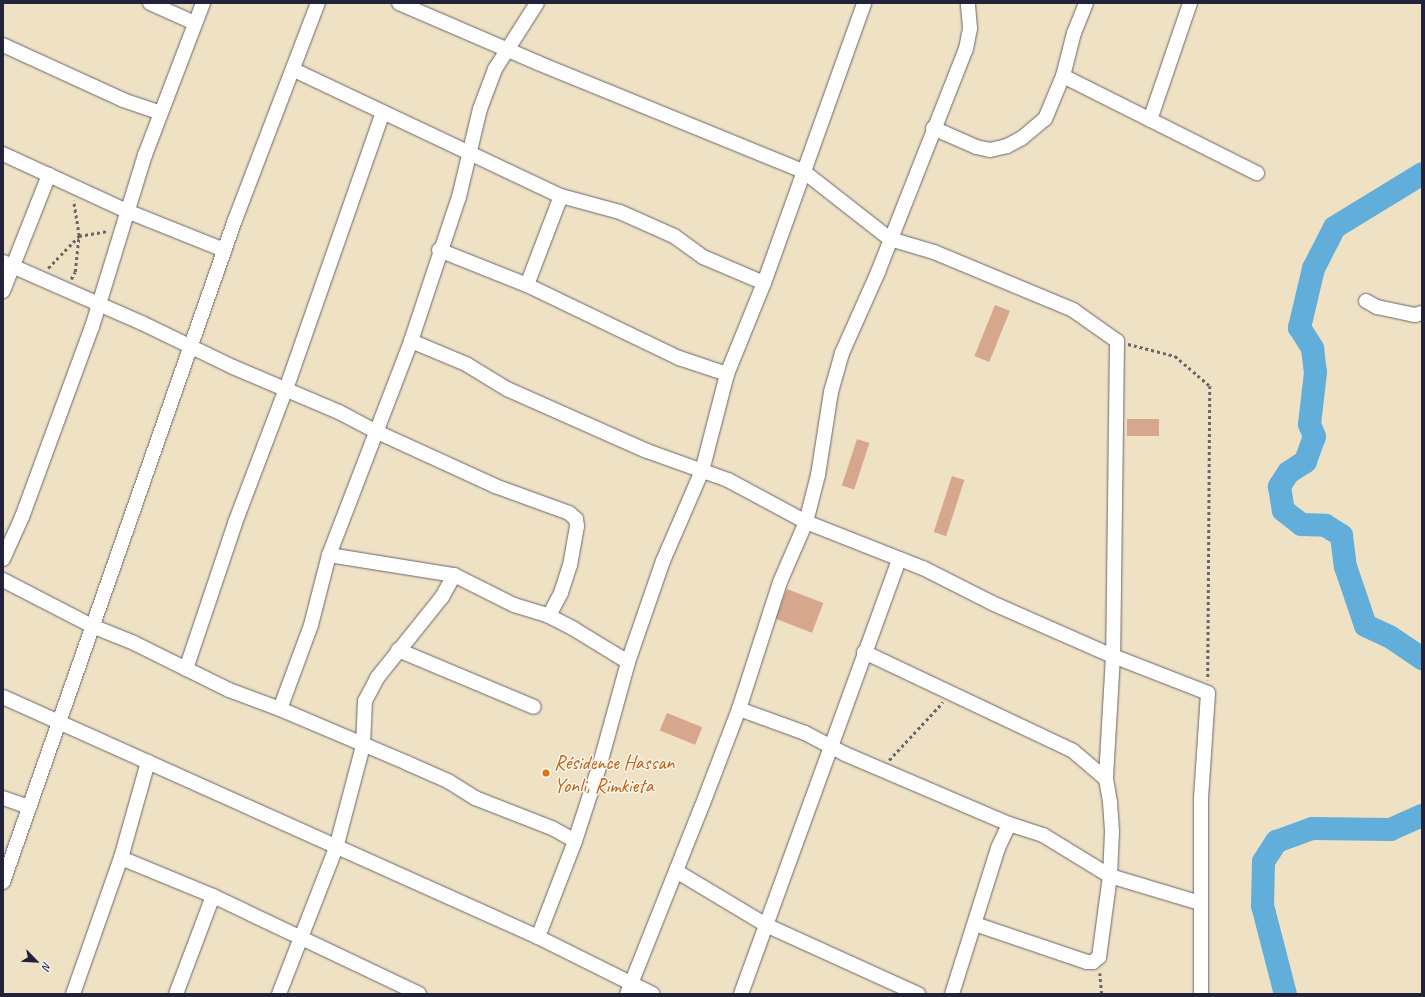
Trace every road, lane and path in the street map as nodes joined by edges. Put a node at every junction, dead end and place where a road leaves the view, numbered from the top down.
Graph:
1 (150, 3) edge
2 (203, 3) edge
3 (318, 3) edge
4 (399, 3) edge
5 (537, 3) edge
6 (864, 3) edge
7 (968, 3) edge
8 (1086, 3) edge
9 (1190, 3) edge
10 (194, 23) junction
11 (3, 45) edge
12 (506, 49) junction
13 (294, 70) junction
14 (1063, 76) junction
15 (383, 112) junction
16 (160, 113) junction
17 (1150, 120) junction
18 (933, 128) junction
19 (470, 151) junction
20 (3, 154) edge
21 (803, 171) junction
22 (1257, 173) dead end
23 (49, 175) junction
24 (70, 184) junction
25 (562, 196) junction
26 (127, 211) junction
27 (122, 228) junction
28 (79, 236) junction
29 (890, 239) junction
30 (224, 250) junction
31 (439, 250) junction
32 (7, 264) edge
33 (39, 278) junction
34 (764, 283) junction
35 (527, 285) junction
36 (65, 290) junction
37 (3, 291) edge
38 (1366, 301) dead end
39 (98, 305) junction
40 (1422, 313) edge
41 (411, 341) junction
42 (1117, 341) junction
43 (190, 347) junction
44 (727, 374) junction
45 (286, 389) junction
46 (374, 432) junction
47 (702, 471) junction
48 (806, 522) junction
49 (329, 555) junction
50 (3, 559) edge
51 (899, 559) junction
52 (454, 574) junction
53 (3, 580) edge
54 (549, 616) junction
55 (92, 626) junction
56 (398, 650) junction
57 (864, 652) junction
58 (1113, 656) junction
59 (628, 662) junction
60 (186, 669) junction
61 (955, 693) junction
62 (1208, 693) junction
63 (3, 697) edge
64 (534, 707) dead end
65 (280, 708) junction
66 (739, 708) junction
67 (58, 722) junction
68 (363, 746) junction
69 (829, 746) junction
70 (148, 762) junction
71 (880, 768) junction
72 (1106, 779) junction
73 (3, 798) edge
74 (29, 807) junction
75 (1009, 824) junction
76 (575, 841) junction
77 (336, 848) junction
78 (121, 858) junction
79 (676, 871) junction
80 (1110, 876) junction
81 (3, 882) edge
82 (213, 896) junction
83 (1200, 903) junction
84 (975, 924) junction
85 (768, 926) junction
86 (538, 937) junction
87 (300, 939) junction
88 (1099, 957) junction
89 (629, 989) edge
90 (73, 994) edge
91 (176, 994) edge
92 (279, 994) edge
93 (417, 994) edge
94 (653, 994) edge
95 (741, 994) edge
96 (918, 994) edge
97 (952, 994) edge
98 (1102, 994) edge
99 (1201, 994) edge

1 - 10 street
2 - 10 street
3 - 13 street
4 - 12 street
5 - 12 street
6 - 21 street
7 - 18 street
8 - 14 street
9 - 17 street
10 - 16 street
11 - 16 street
12 - 19 street
12 - 21 street
13 - 15 street
13 - 30 street
14 - 17 street
14 - 18 street
15 - 19 street
15 - 45 street
16 - 26 street
17 - 22 street
18 - 29 street
19 - 25 street
19 - 31 street
20 - 23 street
21 - 29 street
21 - 34 street
23 - 24 street
23 - 32 street
24 - 26 street
24 - 28 path
25 - 34 street
25 - 35 street
26 - 27 street
26 - 30 street
27 - 28 path
27 - 39 street
28 - 33 path
28 - 36 path
29 - 42 street
29 - 48 street
30 - 43 street
31 - 35 street
31 - 41 street
32 - 33 street
32 - 37 street
33 - 36 street
34 - 44 street
35 - 44 street
36 - 39 street
38 - 40 street
39 - 43 street
39 - 50 street
41 - 46 street
41 - 47 street
42 - 58 street
42 - 62 path
43 - 45 street
43 - 55 street
44 - 47 street
45 - 46 street
45 - 60 street
46 - 49 street
46 - 54 street
47 - 48 street
47 - 59 street
48 - 51 street
48 - 66 street
49 - 52 street
49 - 65 street
51 - 57 street
51 - 58 street
52 - 54 street
52 - 56 street
53 - 55 street
54 - 59 street
55 - 60 street
55 - 67 street
56 - 64 street
56 - 68 street
57 - 61 street
57 - 69 street
58 - 62 street
58 - 72 street
59 - 76 street
60 - 65 street
61 - 71 path
61 - 72 street
62 - 83 street
63 - 67 street
65 - 68 street
66 - 69 street
66 - 79 street
67 - 70 street
67 - 74 street
68 - 76 street
68 - 77 street
69 - 71 street
69 - 85 street
70 - 77 street
70 - 78 street
71 - 75 street
72 - 80 street
73 - 74 street
74 - 81 street
75 - 80 street
75 - 84 street
76 - 86 street
77 - 86 street
77 - 87 street
78 - 82 street
78 - 90 street
79 - 85 street
79 - 89 street
80 - 83 street
80 - 88 street
82 - 87 street
82 - 91 street
83 - 99 street
84 - 88 street
84 - 97 street
85 - 95 street
85 - 96 street
86 - 89 street
87 - 92 street
87 - 93 street
88 - 98 path
89 - 94 street

